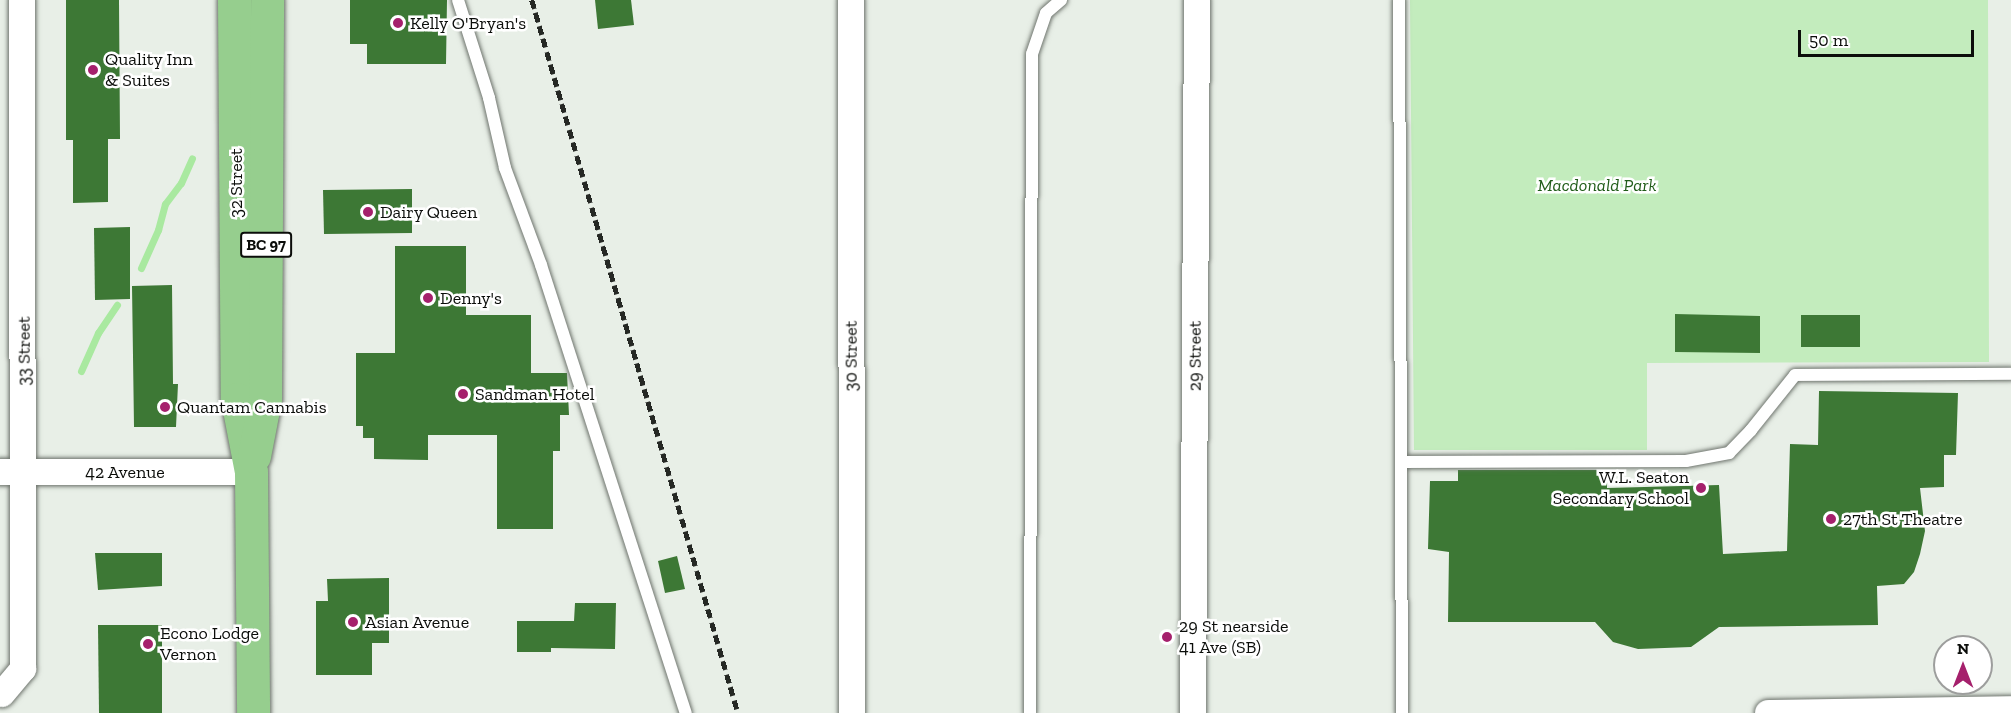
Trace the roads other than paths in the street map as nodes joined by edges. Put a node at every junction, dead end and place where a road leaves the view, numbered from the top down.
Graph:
1 (22, 0) edge
2 (234, 0) edge
3 (458, 0) edge
4 (851, 0) edge
5 (1062, 0) edge
6 (1197, 0) edge
7 (1399, 0) edge
8 (268, 6) edge
9 (2011, 374) edge
10 (1401, 462) junction
11 (12, 472) edge
12 (251, 472) junction
13 (2, 694) dead end
14 (2011, 709) edge
15 (1827, 712) edge
16 (253, 713) edge
17 (686, 713) edge
18 (852, 713) edge
19 (1029, 713) edge
20 (1193, 713) edge
21 (1402, 713) edge
22 (1768, 713) edge

1 - 11 street, 33 Street
2 - 12 highway, 32 Street / BC 97
3 - 17 lane
4 - 18 street, 30 Street
5 - 19 lane
6 - 20 street, 29 Street
7 - 10 lane
8 - 12 highway, 32 Street / BC 97
9 - 10 lane
10 - 21 lane
11 - 12 street, 42 Avenue
11 - 13 street, 33 Street
12 - 16 highway, 32 Street / BC 97
14 - 15 street
15 - 22 street

